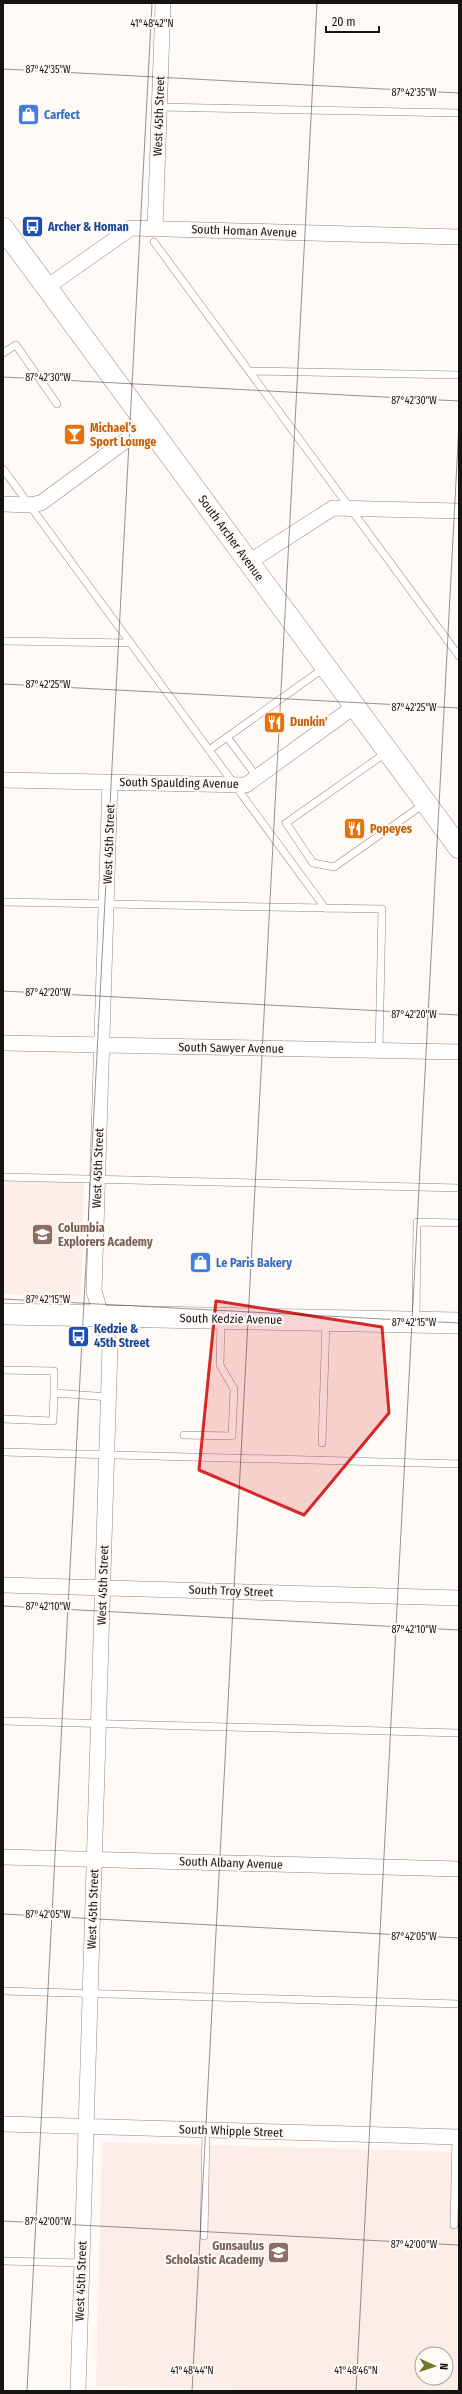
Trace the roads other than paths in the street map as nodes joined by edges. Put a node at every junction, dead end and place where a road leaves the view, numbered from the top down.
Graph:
1 (163, 3) edge
2 (159, 107) junction
3 (459, 113) edge
4 (3, 228) edge
5 (154, 236) junction
6 (459, 238) edge
7 (47, 287) junction
8 (3, 353) edge
9 (249, 371) junction
10 (459, 375) edge
11 (57, 404) dead end
12 (147, 425) junction
13 (3, 470) edge
14 (3, 504) edge
15 (29, 505) junction
16 (350, 508) junction
17 (459, 511) edge
18 (249, 562) junction
19 (3, 641) edge
20 (130, 643) junction
21 (458, 654) edge
22 (326, 667) junction
23 (355, 706) junction
24 (227, 737) junction
25 (209, 750) junction
26 (388, 752) junction
27 (257, 777) junction
28 (3, 780) edge
29 (110, 782) junction
30 (234, 785) junction
31 (426, 803) junction
32 (457, 843) edge
33 (3, 902) edge
34 (107, 904) junction
35 (324, 908) junction
36 (3, 1043) edge
37 (102, 1045) junction
38 (379, 1050) junction
39 (459, 1052) edge
40 (3, 1177) edge
41 (97, 1180) junction
42 (459, 1188) edge
43 (459, 1223) edge
44 (3, 1314) edge
45 (101, 1316) junction
46 (221, 1319) junction
47 (327, 1321) junction
48 (416, 1322) junction
49 (459, 1324) edge
50 (3, 1370) edge
51 (54, 1393) junction
52 (109, 1397) junction
53 (3, 1419) edge
54 (184, 1435) dead end
55 (322, 1443) dead end
56 (3, 1452) edge
57 (107, 1454) junction
58 (459, 1464) edge
59 (3, 1585) edge
60 (103, 1588) junction
61 (459, 1598) edge
62 (3, 1721) edge
63 (99, 1723) junction
64 (459, 1733) edge
65 (3, 1857) edge
66 (94, 1859) junction
67 (459, 1869) edge
68 (3, 1991) edge
69 (90, 1994) junction
70 (459, 2004) edge
71 (3, 2124) edge
72 (86, 2127) junction
73 (206, 2130) junction
74 (457, 2137) edge
75 (454, 2225) dead end
76 (204, 2236) dead end
77 (3, 2261) edge
78 (82, 2263) junction
79 (78, 2391) edge

1 - 2 street, West 45th Street
2 - 3 lane
2 - 5 street, West 45th Street
4 - 7 main road, South Archer Avenue
5 - 6 street, South Homan Avenue
5 - 7 street, South Homan Avenue
5 - 9 lane
7 - 12 main road, South Archer Avenue
8 - 11 lane
9 - 10 lane
9 - 16 lane
12 - 15 street
12 - 18 main road, South Archer Avenue
13 - 15 lane
14 - 15 street
15 - 20 lane
16 - 17 street
16 - 18 street
16 - 21 lane
18 - 22 main road, South Archer Avenue
19 - 20 lane
20 - 25 lane
22 - 23 main road, South Archer Avenue
22 - 24 lane
23 - 26 main road, South Archer Avenue
23 - 27 street, South Spaulding Avenue
24 - 25 lane
24 - 27 lane
25 - 30 lane
26 - 31 main road, South Archer Avenue
26 - 31 lane
27 - 30 street, South Spaulding Avenue
28 - 29 street, South Spaulding Avenue
29 - 30 street, South Spaulding Avenue
29 - 34 street, West 45th Street
30 - 35 lane
31 - 32 main road, South Archer Avenue
33 - 34 lane
34 - 35 lane
34 - 37 street, West 45th Street
35 - 38 lane
36 - 37 street, South Sawyer Avenue
37 - 38 street, South Sawyer Avenue
37 - 41 street, West 45th Street
38 - 39 street, South Sawyer Avenue
40 - 41 lane
41 - 42 lane
41 - 45 street, West 45th Street
43 - 48 lane
44 - 45 main road, South Kedzie Avenue
45 - 46 main road, South Kedzie Avenue
45 - 52 street, West 45th Street
46 - 47 main road, South Kedzie Avenue
46 - 54 lane
47 - 48 main road, South Kedzie Avenue
47 - 55 lane
48 - 49 main road, South Kedzie Avenue
50 - 51 lane
51 - 52 lane
51 - 53 lane
52 - 57 street, West 45th Street
56 - 57 lane
57 - 58 lane
57 - 60 street, West 45th Street
59 - 60 street, South Troy Street
60 - 61 street, South Troy Street
60 - 63 street, West 45th Street
62 - 63 lane
63 - 64 lane
63 - 66 street, West 45th Street
65 - 66 street, South Albany Avenue
66 - 67 street, South Albany Avenue
66 - 69 street, West 45th Street
68 - 69 lane
69 - 70 lane
69 - 72 street, West 45th Street
71 - 72 street, South Whipple Street
72 - 73 street, South Whipple Street
72 - 78 street, West 45th Street
73 - 74 street, South Whipple Street
73 - 76 lane
74 - 75 lane
77 - 78 lane
78 - 79 street, West 45th Street

